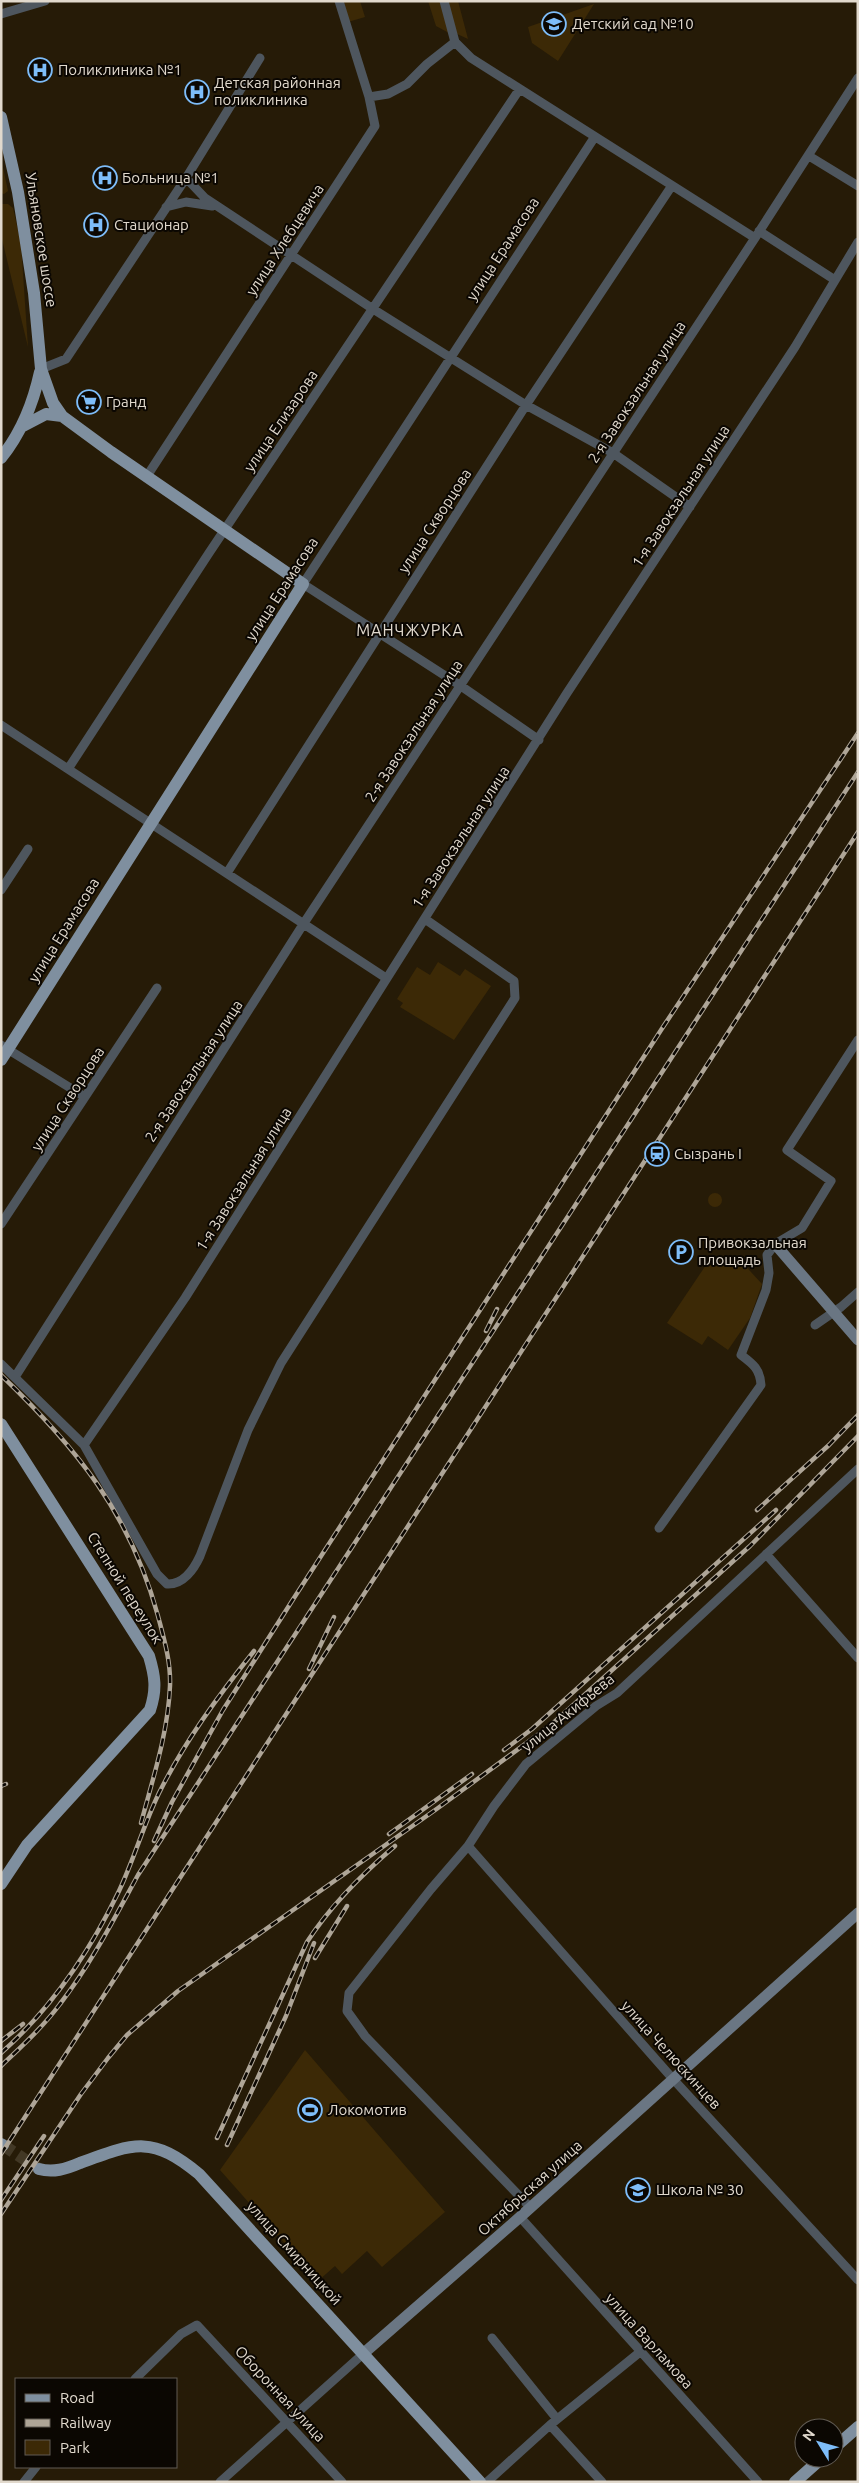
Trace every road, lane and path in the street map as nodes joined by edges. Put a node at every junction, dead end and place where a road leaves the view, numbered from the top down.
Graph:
1 (45, 1) edge
2 (339, 1) edge
3 (444, 1) edge
4 (1, 14) edge
5 (455, 42) junction
6 (260, 58) dead end
7 (858, 78) edge
8 (519, 90) junction
9 (369, 97) junction
10 (1, 118) edge
11 (594, 138) junction
12 (808, 156) junction
13 (186, 178) junction
14 (858, 186) edge
15 (671, 187) junction
16 (217, 207) junction
17 (166, 208) junction
18 (757, 235) junction
19 (858, 242) edge
20 (292, 256) junction
21 (835, 280) junction
22 (373, 309) junction
23 (452, 358) junction
24 (41, 369) junction
25 (526, 405) junction
26 (62, 416) junction
27 (23, 426) junction
28 (613, 453) junction
29 (1, 458) edge
30 (147, 476) junction
31 (690, 507) junction
32 (224, 530) junction
33 (303, 584) junction
34 (380, 633) junction
35 (461, 686) junction
36 (1, 725) edge
37 (539, 740) junction
38 (68, 769) junction
39 (151, 823) junction
40 (28, 849) dead end
41 (227, 873) junction
42 (1, 890) edge
43 (425, 920) junction
44 (304, 924) junction
45 (386, 978) junction
46 (157, 988) dead end
47 (858, 1040) edge
48 (4, 1051) edge
49 (85, 1097) junction
50 (1, 1224) edge
51 (779, 1241) junction
52 (858, 1292) edge
53 (815, 1325) dead end
54 (858, 1340) edge
55 (1, 1364) edge
56 (15, 1377) junction
57 (1, 1424) edge
58 (84, 1444) junction
59 (858, 1469) edge
60 (659, 1528) dead end
61 (766, 1554) junction
62 (858, 1658) edge
63 (468, 1846) junction
64 (1, 1884) edge
65 (858, 1913) edge
66 (673, 2079) junction
67 (39, 2169) tunnel mouth
68 (530, 2208) junction
69 (520, 2217) junction
70 (858, 2280) edge
71 (492, 2338) dead end
72 (640, 2352) junction
73 (364, 2353) junction
74 (136, 2378) edge
75 (287, 2421) junction
76 (553, 2422) junction
77 (858, 2427) edge
78 (844, 2439) edge
79 (35, 2468) edge
80 (811, 2468) edge
81 (223, 2481) edge
82 (24, 2482) edge
83 (342, 2482) edge
84 (480, 2482) edge
85 (487, 2482) edge
86 (602, 2482) edge
87 (758, 2482) edge
88 (795, 2482) edge

1 - 4 street
2 - 9 street, улица Хлебцевича
3 - 5 street
5 - 8 street
5 - 9 street
6 - 13 street
7 - 12 street, 2-я Завокзальная улица
8 - 11 street
8 - 22 street, улица Елизарова
9 - 20 street, улица Хлебцевича
10 - 24 main road, Ульяновское шоссе
11 - 15 street
11 - 23 street, улица Ерамасова
12 - 14 street
12 - 18 street, 2-я Завокзальная улица
13 - 16 street
13 - 17 street
15 - 18 street
15 - 25 street, улица Скворцова
16 - 17 street
16 - 20 street
17 - 24 street
18 - 21 street
18 - 28 street, 2-я Завокзальная улица
19 - 21 street, 1-я Завокзальная улица
20 - 22 street
20 - 30 street, улица Хлебцевича
21 - 31 street, 1-я Завокзальная улица
22 - 23 street
22 - 32 street, улица Елизарова
23 - 25 street
23 - 33 street, улица Ерамасова
24 - 26 main road
24 - 27 main road
25 - 28 street
25 - 34 street, улица Скворцова
26 - 27 main road
26 - 30 main road
27 - 29 main road
28 - 31 street
28 - 35 street, 2-я Завокзальная улица
30 - 32 main road
31 - 37 street, 1-я Завокзальная улица
32 - 33 main road
32 - 38 street, улица Елизарова
33 - 34 street
33 - 39 main road, улица Ерамасова
34 - 35 street
34 - 41 street, улица Скворцова
35 - 37 street
35 - 44 street, 2-я Завокзальная улица
36 - 38 street
37 - 43 street, 1-я Завокзальная улица
38 - 39 street
39 - 41 street
39 - 48 main road, улица Ерамасова
40 - 42 street
41 - 44 street
43 - 45 street, 1-я Завокзальная улица
43 - 58 street
44 - 45 street
44 - 56 street, 2-я Завокзальная улица
45 - 58 street, 1-я Завокзальная улица
46 - 49 street, улица Скворцова
47 - 51 street
48 - 49 street
49 - 50 street, улица Скворцова
51 - 54 main road, bridge
51 - 60 street
52 - 53 street
55 - 56 street
56 - 58 street
57 - 64 main road, Степной переулок
59 - 61 street, улица Акифьева
61 - 62 street
61 - 63 street, улица Акифьева
63 - 66 street, улица Челюскинцев
63 - 68 street, улица Акифьева
65 - 66 main road, Октябрьская улица
66 - 68 main road, Октябрьская улица
66 - 70 street, улица Челюскинцев
67 - 73 main road, улица Смирницкой
68 - 69 main road, Октябрьская улица
69 - 72 street, улица Варламова
69 - 73 main road, Октябрьская улица
71 - 76 street
72 - 76 street
72 - 87 street, улица Варламова
73 - 75 street, Октябрьская улица
73 - 84 main road, улица Смирницкой
74 - 75 street, Оборонная улица
75 - 81 street, Октябрьская улица
75 - 83 street, Оборонная улица
76 - 85 street
76 - 86 street
77 - 78 main road
79 - 82 street
80 - 88 main road

